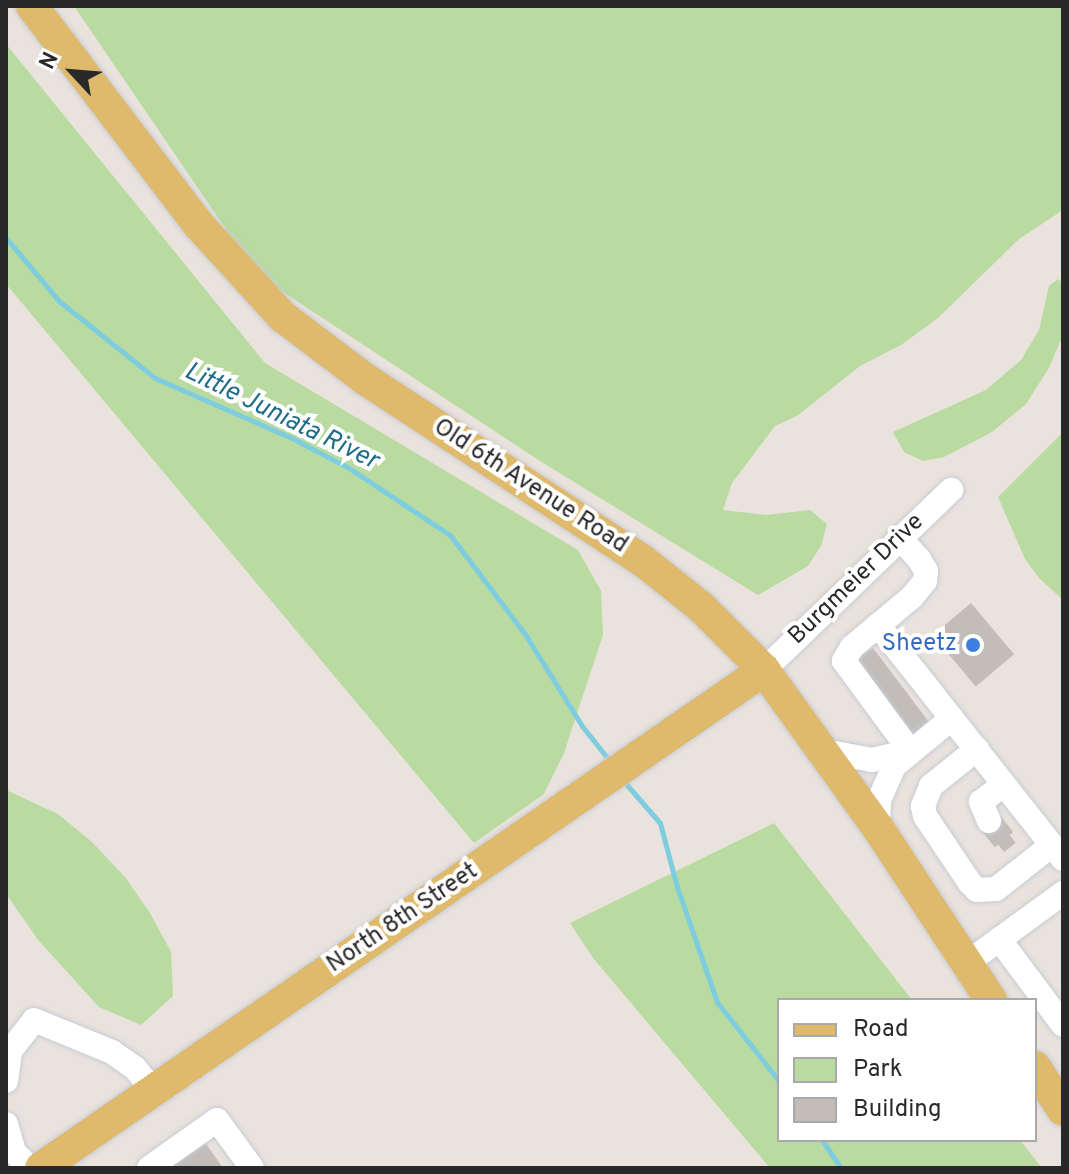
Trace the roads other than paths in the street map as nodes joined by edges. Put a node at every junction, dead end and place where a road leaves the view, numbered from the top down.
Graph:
1 (32, 6) edge
2 (951, 490) dead end
3 (899, 537) junction
4 (878, 625) junction
5 (764, 670) junction
6 (952, 718) junction
7 (977, 749) junction
8 (824, 751) junction
9 (910, 751) junction
10 (1004, 784) junction
11 (989, 821) dead end
12 (878, 828) junction
13 (1058, 852) edge
14 (1063, 893) edge
15 (999, 939) junction
16 (967, 963) junction
17 (990, 998) edge
18 (1063, 1025) edge
19 (1037, 1070) edge
20 (6, 1081) edge
21 (152, 1089) junction
22 (1063, 1110) edge
23 (6, 1124) edge
24 (51, 1161) edge
25 (30, 1168) edge
26 (149, 1168) edge
27 (252, 1168) edge

1 - 5 main road, Old 6th Avenue Road
2 - 3 street, Burgmeier Drive
3 - 4 street
3 - 5 street, Burgmeier Drive
4 - 6 street
4 - 9 street
5 - 8 main road, Old 6th Avenue Road
5 - 21 main road, North 8th Street
6 - 7 street
6 - 9 street
7 - 10 street
7 - 13 street
8 - 9 street
8 - 12 main road, Old 6th Avenue Road
9 - 12 street
10 - 11 street
10 - 13 street
12 - 16 main road, Old 6th Avenue Road
14 - 15 street
15 - 16 street
15 - 18 street
16 - 17 main road, Old 6th Avenue Road
19 - 22 main road
20 - 21 street
21 - 24 main road, North 8th Street
23 - 25 street
26 - 27 street

